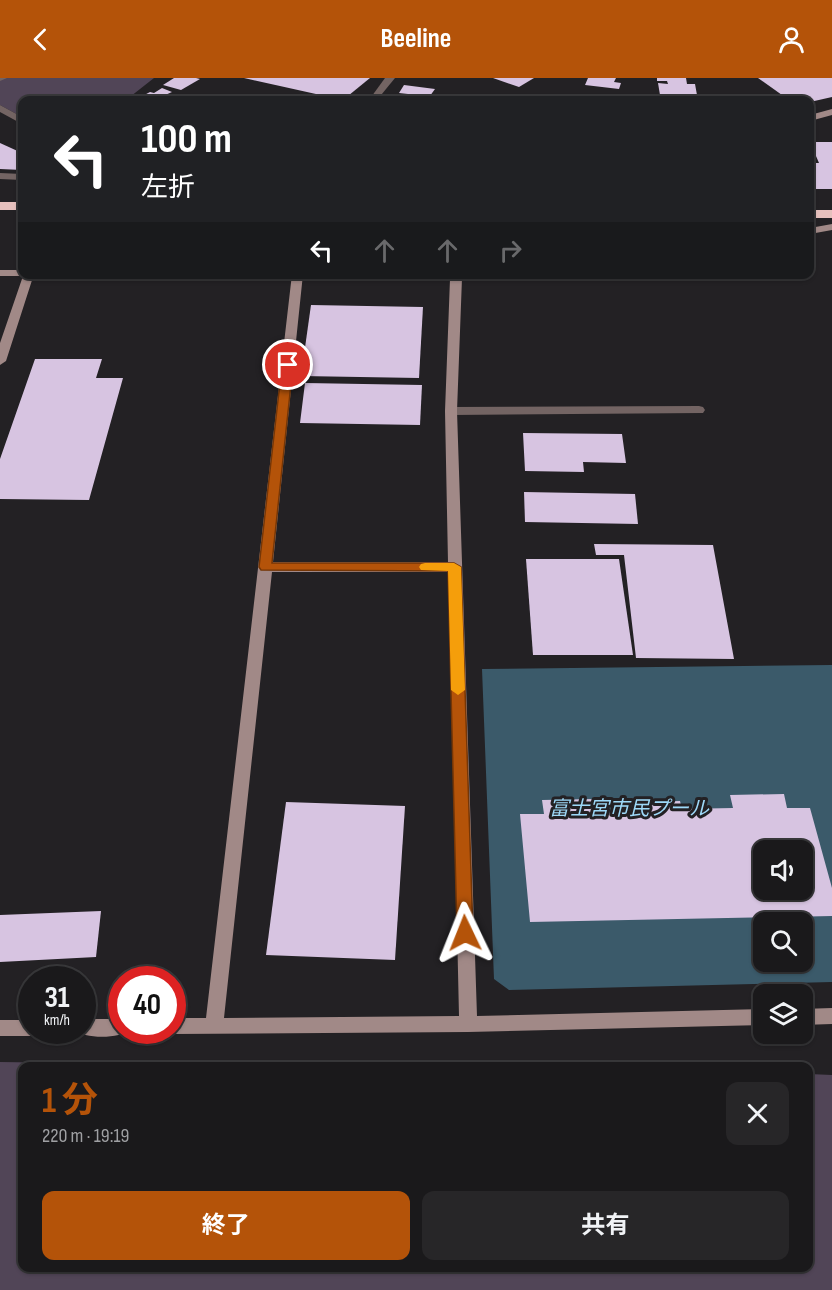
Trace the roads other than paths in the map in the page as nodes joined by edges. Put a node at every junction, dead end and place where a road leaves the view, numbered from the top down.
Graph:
1 (390, 78) edge
2 (376, 96) edge
3 (0, 108) edge
4 (832, 112) edge
5 (814, 117) edge
6 (18, 119) edge
7 (0, 176) edge
8 (18, 177) edge
9 (0, 206) edge
10 (18, 206) edge
11 (814, 214) edge
12 (832, 214) edge
13 (832, 227) edge
14 (814, 230) edge
15 (0, 273) edge
16 (18, 273) edge
17 (27, 279) edge
18 (297, 279) edge
19 (456, 279) edge
20 (0, 361) edge
21 (699, 410) dead end
22 (451, 411) junction
23 (265, 567) junction
24 (454, 567) junction
25 (832, 1016) edge
26 (753, 1017) edge
27 (813, 1017) edge
28 (468, 1024) junction
29 (186, 1026) edge
30 (214, 1026) junction
31 (0, 1028) edge
32 (18, 1028) edge

1 - 2 street
3 - 6 street
4 - 5 street
7 - 8 street
9 - 10 highway
11 - 12 highway
13 - 14 street
15 - 16 street
17 - 20 street
18 - 23 street
19 - 22 street
21 - 22 street
22 - 24 street
23 - 24 street
23 - 30 street
24 - 28 street
25 - 27 street
26 - 28 street
28 - 30 street
29 - 30 street
31 - 32 street

